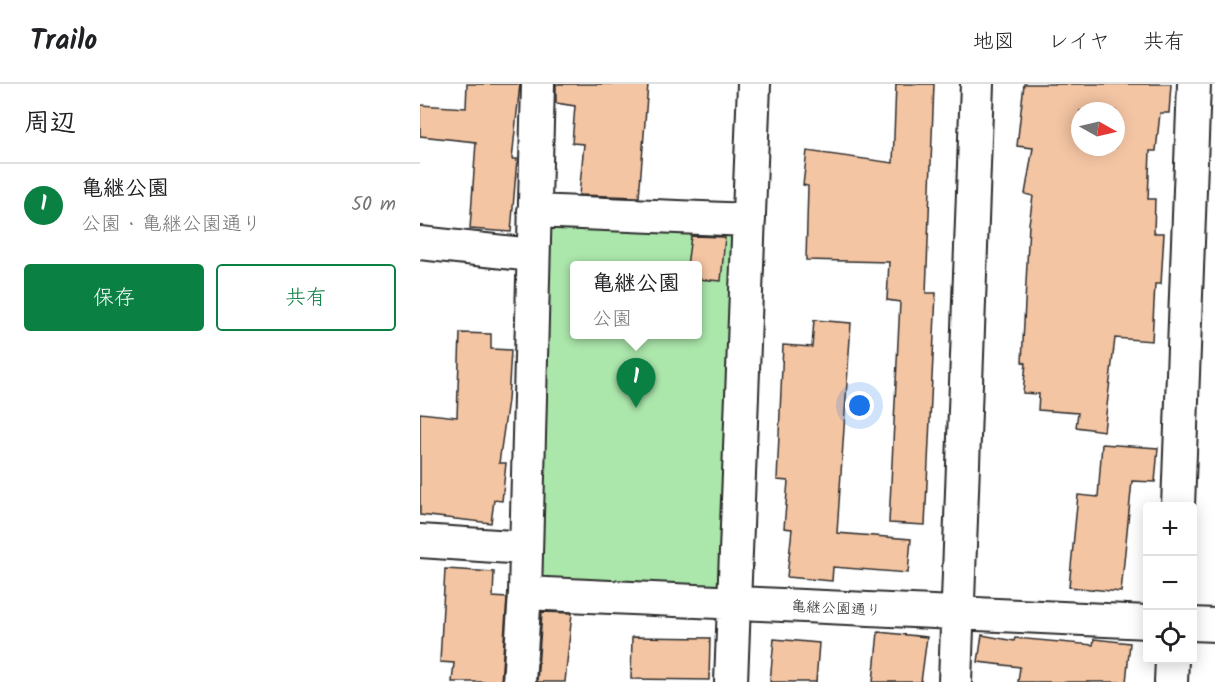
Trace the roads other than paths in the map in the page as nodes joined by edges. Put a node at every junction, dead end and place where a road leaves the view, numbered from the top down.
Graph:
1 (538, 84) edge
2 (754, 84) edge
3 (976, 84) edge
4 (1194, 84) edge
5 (534, 211) junction
6 (749, 220) junction
7 (420, 243) edge
8 (533, 255) junction
9 (1178, 502) edge
10 (420, 541) edge
11 (526, 548) junction
12 (525, 593) junction
13 (734, 603) junction
14 (958, 614) junction
15 (1143, 622) edge
16 (1197, 624) edge
17 (1215, 625) edge
18 (1172, 664) edge
19 (519, 682) edge
20 (731, 682) edge
21 (955, 682) edge
22 (1171, 682) edge

1 - 5 street
2 - 6 street
3 - 14 street
4 - 9 street
5 - 6 street
5 - 8 street
6 - 13 street
7 - 8 street
8 - 11 street
10 - 11 street
11 - 12 street
12 - 13 street, 亀継公園通り
12 - 19 street
13 - 14 street, 亀継公園通り
13 - 20 street
14 - 15 street, 亀継公園通り
14 - 21 street
16 - 17 street
18 - 22 street

